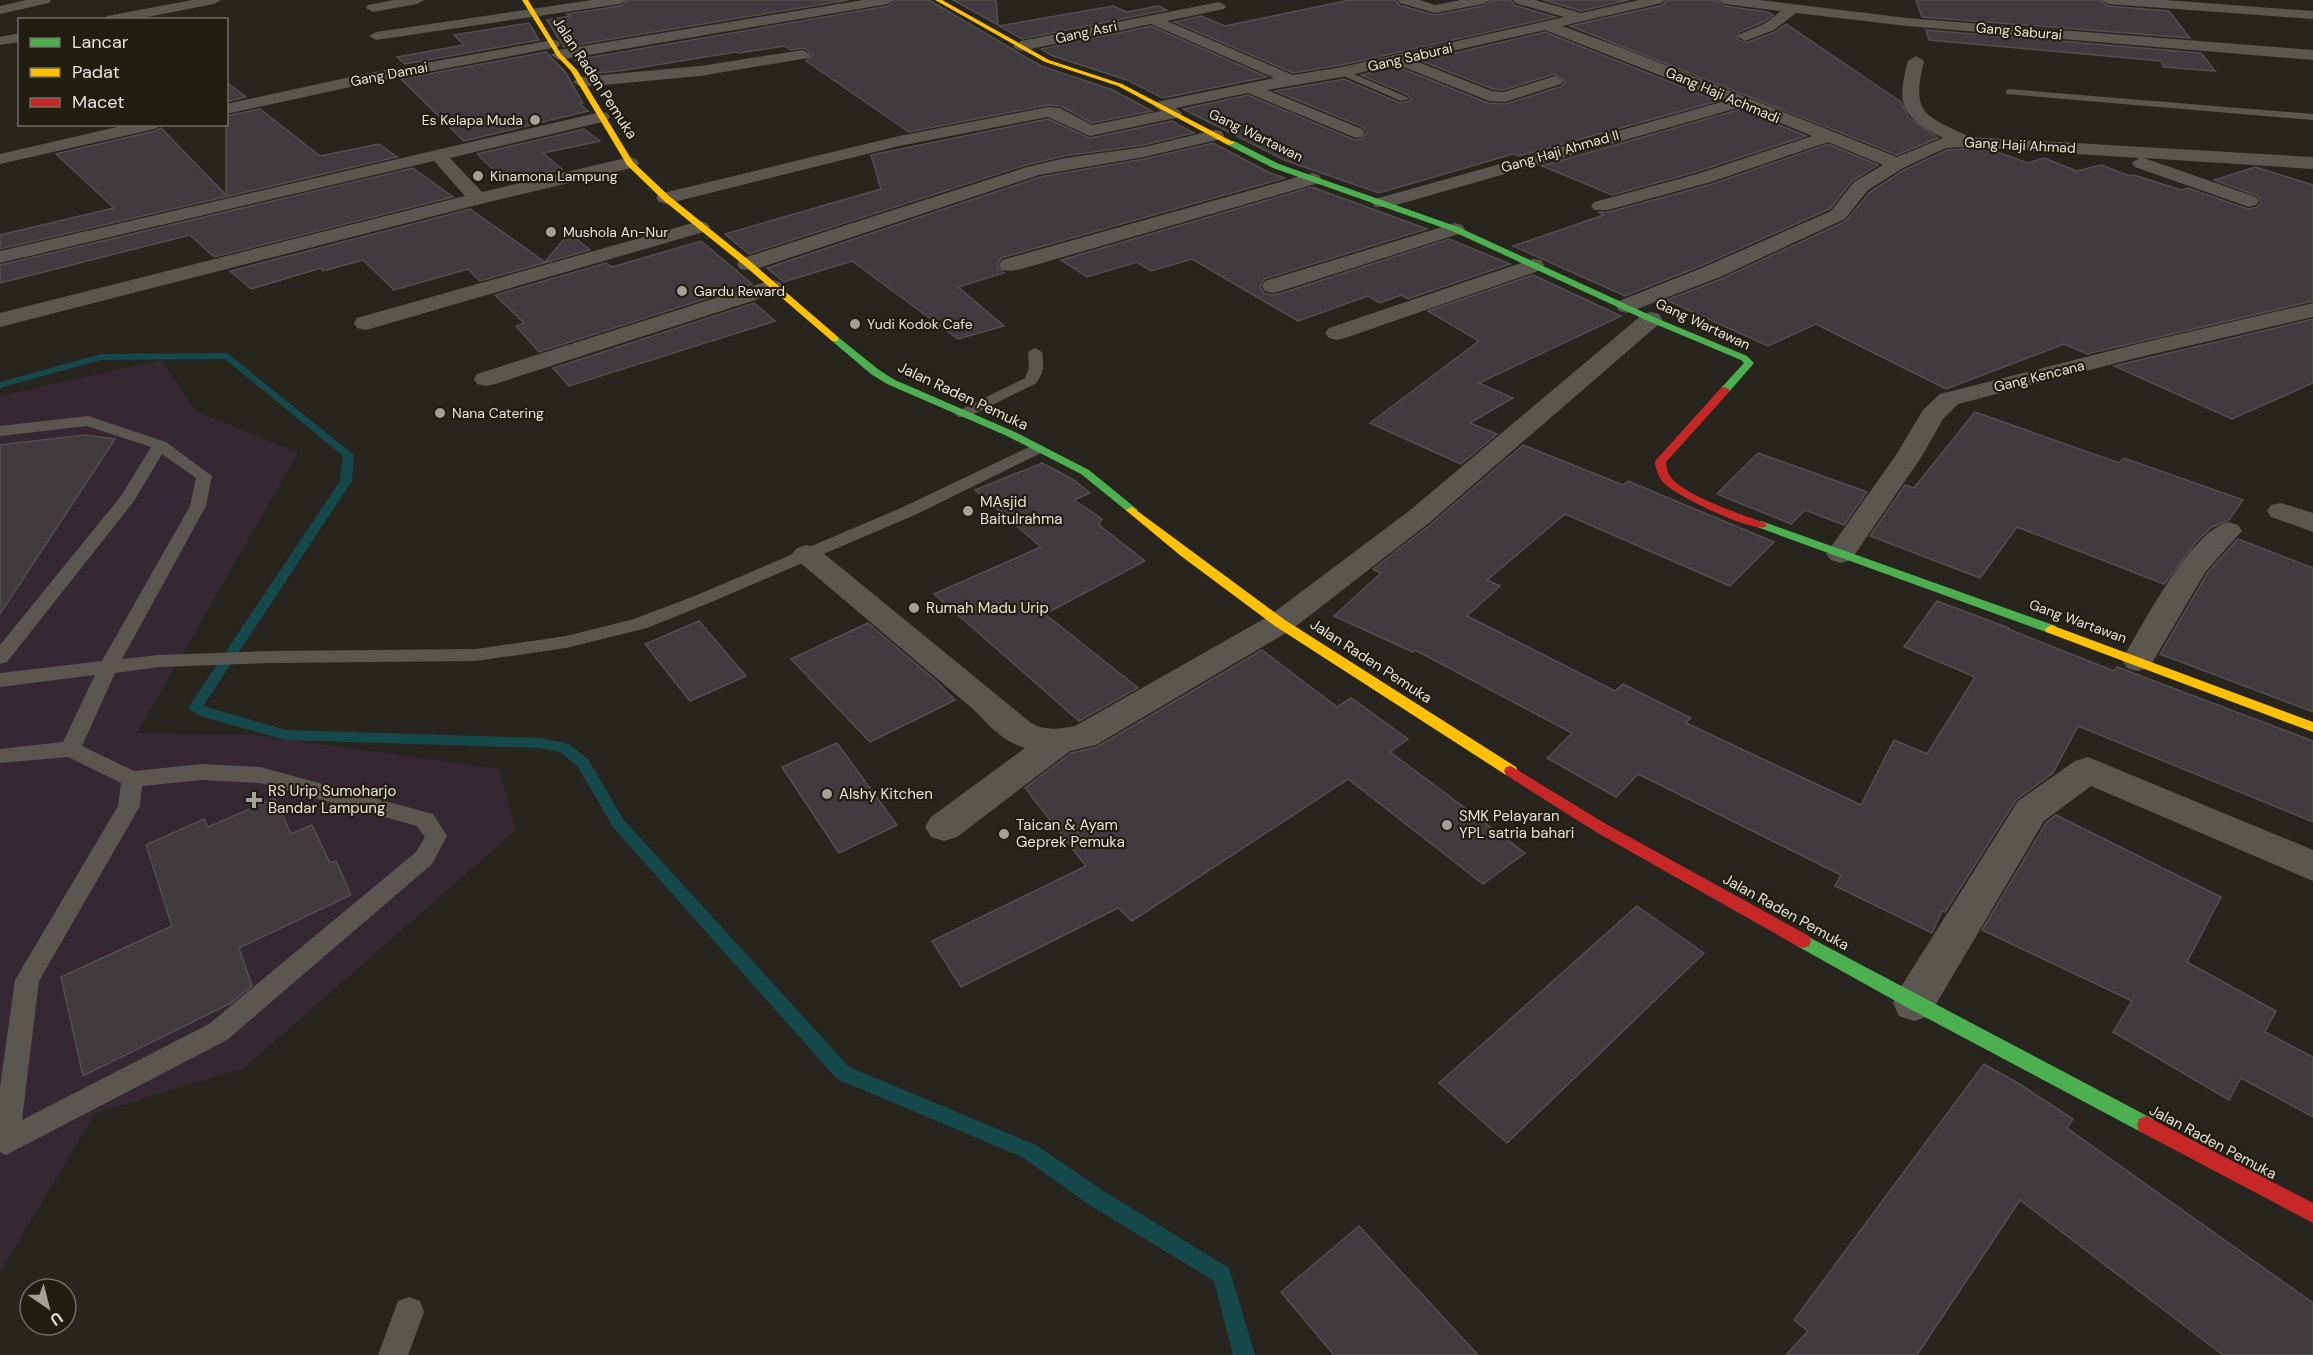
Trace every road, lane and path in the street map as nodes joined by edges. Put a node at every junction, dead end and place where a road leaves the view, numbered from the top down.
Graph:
1 (44, 0) edge
2 (214, 0) edge
3 (417, 0) edge
4 (620, 0) edge
5 (888, 0) edge
6 (938, 0) edge
7 (1167, 0) edge
8 (1405, 0) edge
9 (1483, 0) edge
10 (1520, 0) edge
11 (1657, 0) edge
12 (1725, 0) edge
13 (1846, 0) edge
14 (2108, 0) edge
15 (530, 6) edge
16 (1219, 6) dead end
17 (373, 8) dead end
18 (0, 10) edge
19 (1791, 10) junction
20 (1195, 11) junction
21 (1840, 15) junction
22 (2313, 15) edge
23 (118, 18) edge
24 (1584, 18) junction
25 (1151, 19) junction
26 (1548, 26) junction
27 (376, 36) dead end
28 (18, 37) edge
29 (1745, 37) dead end
30 (0, 41) edge
31 (1021, 46) junction
32 (556, 49) junction
33 (803, 55) dead end
34 (2313, 55) edge
35 (1399, 60) junction
36 (1916, 61) dead end
37 (1342, 72) junction
38 (1289, 79) junction
39 (1555, 81) dead end
40 (582, 82) junction
41 (1252, 89) junction
42 (2009, 92) dead end
43 (1404, 99) dead end
44 (1739, 102) junction
45 (228, 109) edge
46 (1168, 109) junction
47 (601, 117) junction
48 (2313, 117) edge
49 (146, 126) edge
50 (1356, 133) dead end
51 (1215, 135) junction
52 (1826, 137) junction
53 (1967, 142) junction
54 (2102, 150) junction
55 (437, 154) junction
56 (0, 159) edge
57 (630, 163) junction
58 (2313, 163) edge
59 (1897, 164) junction
60 (1312, 179) junction
61 (666, 198) junction
62 (478, 199) junction
63 (2249, 201) dead end
64 (1382, 203) junction
65 (1602, 206) dead end
66 (700, 227) junction
67 (1455, 229) junction
68 (0, 257) edge
69 (748, 264) junction
70 (1010, 265) dead end
71 (1533, 265) junction
72 (1273, 286) dead end
73 (772, 287) junction
74 (2313, 310) edge
75 (1639, 312) junction
76 (0, 320) edge
77 (365, 323) dead end
78 (1337, 333) dead end
79 (1035, 352) dead end
80 (486, 379) dead end
81 (963, 414) junction
82 (0, 430) edge
83 (160, 445) junction
84 (1036, 449) junction
85 (2281, 511) dead end
86 (2313, 524) edge
87 (2228, 531) dead end
88 (807, 554) junction
89 (1841, 554) junction
90 (1280, 623) junction
91 (0, 657) edge
92 (2138, 660) junction
93 (108, 667) junction
94 (0, 680) edge
95 (2313, 727) edge
96 (1058, 742) junction
97 (70, 749) junction
98 (0, 756) edge
99 (132, 779) junction
100 (944, 827) dead end
101 (2313, 866) edge
102 (1914, 1002) junction
103 (3, 1148) edge
104 (2313, 1213) edge
105 (409, 1312) dead end
106 (393, 1355) edge

1 - 18 street
2 - 23 street
3 - 17 street
4 - 15 street
5 - 32 street, Gang Damai
6 - 31 street, Gang Wartawan
7 - 20 street
8 - 9 street
10 - 24 street
11 - 24 street, Gang Saburai
12 - 19 street, Gang Saburai
13 - 21 street
14 - 22 street
15 - 27 street
15 - 32 street, Jalan Raden Pemuka
16 - 20 street, Gang Asri
19 - 21 street, Gang Saburai
19 - 29 street
20 - 25 street, Gang Asri
21 - 34 street, Gang Saburai
24 - 26 street, Gang Saburai
25 - 31 street, Gang Asri
25 - 38 street
26 - 35 street, Gang Saburai
26 - 44 street, Gang Haji Achmadi
28 - 30 street
31 - 46 street, Gang Wartawan
32 - 40 street, Jalan Raden Pemuka
32 - 45 street, Gang Damai
33 - 40 street
35 - 37 street, Gang Saburai
35 - 39 street
36 - 53 street
37 - 38 street, Gang Saburai
37 - 43 lane
38 - 41 street, Gang Saburai
40 - 47 street, Jalan Raden Pemuka
41 - 46 street, Gang Saburai
41 - 50 street
42 - 48 lane
44 - 52 street, Gang Haji Achmadi
44 - 64 street, Gang Haji Ahmad II
46 - 51 street, Gang Wartawan
46 - 61 street, Gang Saburai
47 - 55 street
47 - 57 street, Jalan Raden Pemuka
49 - 56 street
51 - 60 street, Gang Wartawan
51 - 69 street
52 - 59 street, Gang Haji Achmadi
52 - 65 street
53 - 54 street, Gang Haji Ahmad
53 - 59 street, Gang Haji Ahmad
54 - 58 street, Gang Haji Ahmad
54 - 63 street
55 - 62 street
55 - 68 street
57 - 61 street, Jalan Raden Pemuka
57 - 62 street
59 - 75 street, Gang Haji Ahmad
60 - 64 street, Gang Wartawan
60 - 70 street
61 - 66 street, Jalan Raden Pemuka
62 - 76 street
64 - 67 street, Gang Wartawan
66 - 69 street, Jalan Raden Pemuka
66 - 77 street
67 - 71 street, Gang Wartawan
67 - 72 street
69 - 73 street, Jalan Raden Pemuka
71 - 75 street, Gang Wartawan
71 - 78 street
73 - 80 street
73 - 81 street, Jalan Raden Pemuka
74 - 89 street, Gang Kencana
75 - 89 street, Gang Wartawan
75 - 90 street, Gang Haji Ahmad
79 - 81 lane
81 - 84 street, Jalan Raden Pemuka
82 - 83 lane
83 - 91 lane
83 - 93 lane
84 - 88 lane
84 - 90 street, Jalan Raden Pemuka
85 - 86 street
87 - 92 street
88 - 93 lane
88 - 96 street
89 - 92 street, Gang Wartawan
90 - 96 street, Gang Haji Ahmad
90 - 102 street, Jalan Raden Pemuka
92 - 95 street, Gang Wartawan
93 - 94 lane
93 - 97 lane
96 - 100 street
97 - 98 lane
97 - 99 lane
99 - 103 lane
99 - 103 lane
101 - 102 street
102 - 104 street, Jalan Raden Pemuka
105 - 106 lane

